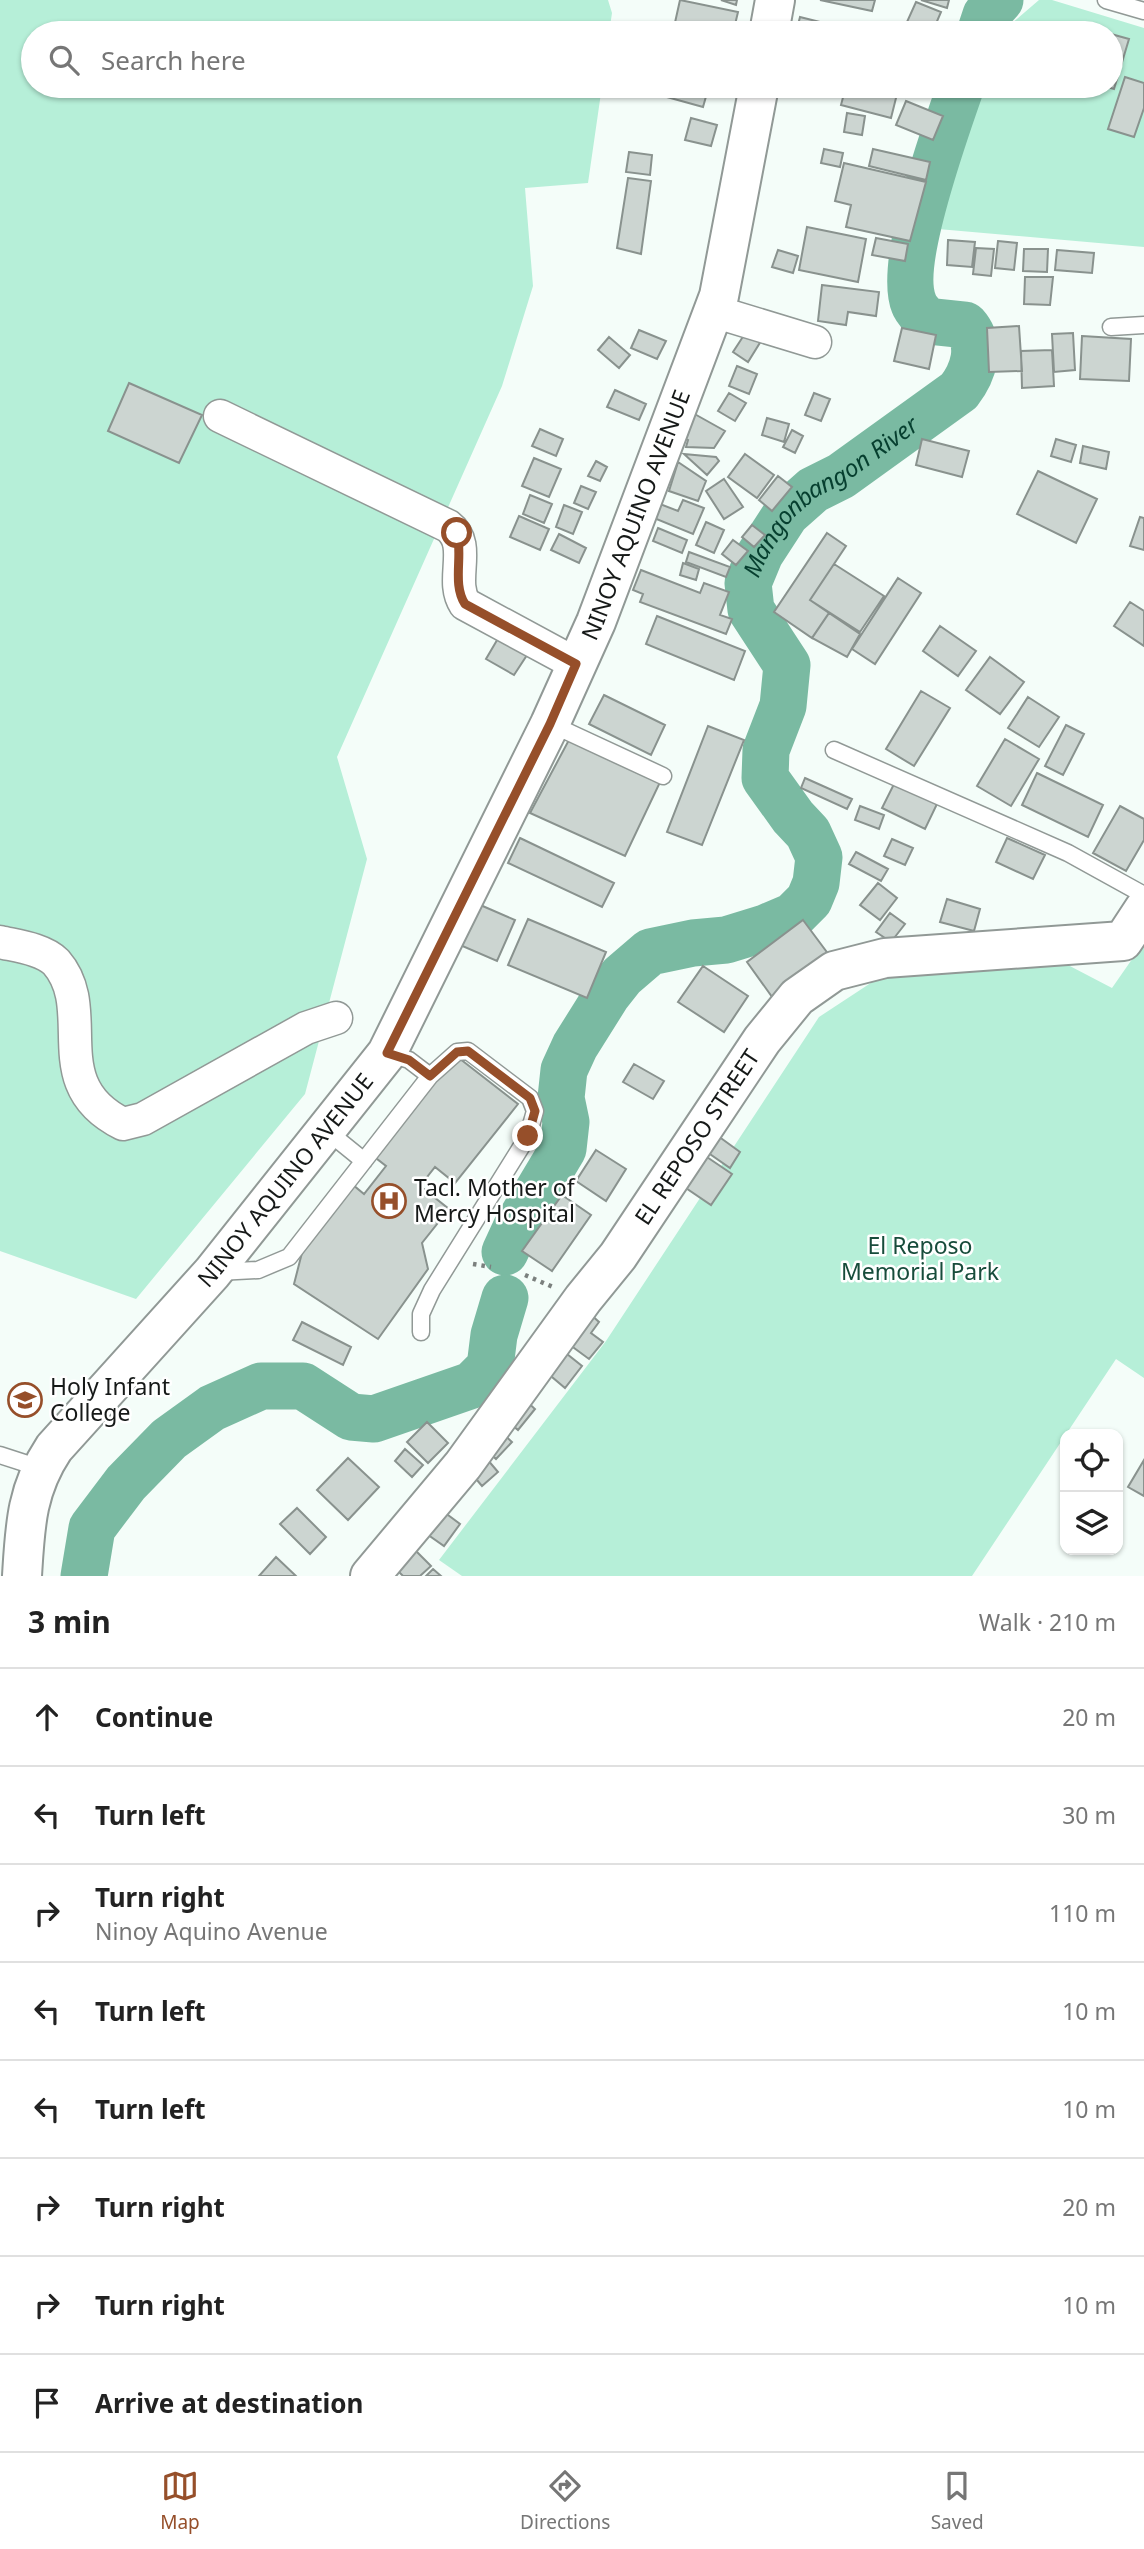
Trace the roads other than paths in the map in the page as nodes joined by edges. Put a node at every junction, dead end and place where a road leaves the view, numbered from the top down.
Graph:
1 (775, 0) edge
2 (1106, 0) edge
3 (1144, 11) edge
4 (771, 21) edge
5 (757, 98) edge
6 (713, 311) junction
7 (1144, 325) edge
8 (1111, 327) dead end
9 (814, 342) dead end
10 (220, 416) dead end
11 (576, 664) junction
12 (550, 724) junction
13 (834, 750) dead end
14 (663, 776) dead end
15 (1144, 895) edge
16 (1144, 909) edge
17 (0, 942) edge
18 (336, 1018) dead end
19 (387, 1053) junction
20 (430, 1076) junction
21 (327, 1131) junction
22 (364, 1161) junction
23 (212, 1273) junction
24 (421, 1332) dead end
25 (0, 1455) edge
26 (40, 1468) junction
27 (22, 1576) edge
28 (370, 1576) edge

1 - 4 main road
2 - 3 lane
5 - 6 main road, NINOY AQUINO AVENUE
6 - 9 street
6 - 11 main road, NINOY AQUINO AVENUE
7 - 8 lane
10 - 11 street
11 - 12 main road, NINOY AQUINO AVENUE
12 - 14 lane
12 - 19 main road, NINOY AQUINO AVENUE
13 - 15 lane
16 - 28 main road, EL REPOSO STREET
17 - 18 street
19 - 20 lane
19 - 21 main road, NINOY AQUINO AVENUE
20 - 22 lane
20 - 24 lane
21 - 22 lane
21 - 23 main road, NINOY AQUINO AVENUE
22 - 23 lane
23 - 26 main road, NINOY AQUINO AVENUE
25 - 26 lane
26 - 27 main road, NINOY AQUINO AVENUE

